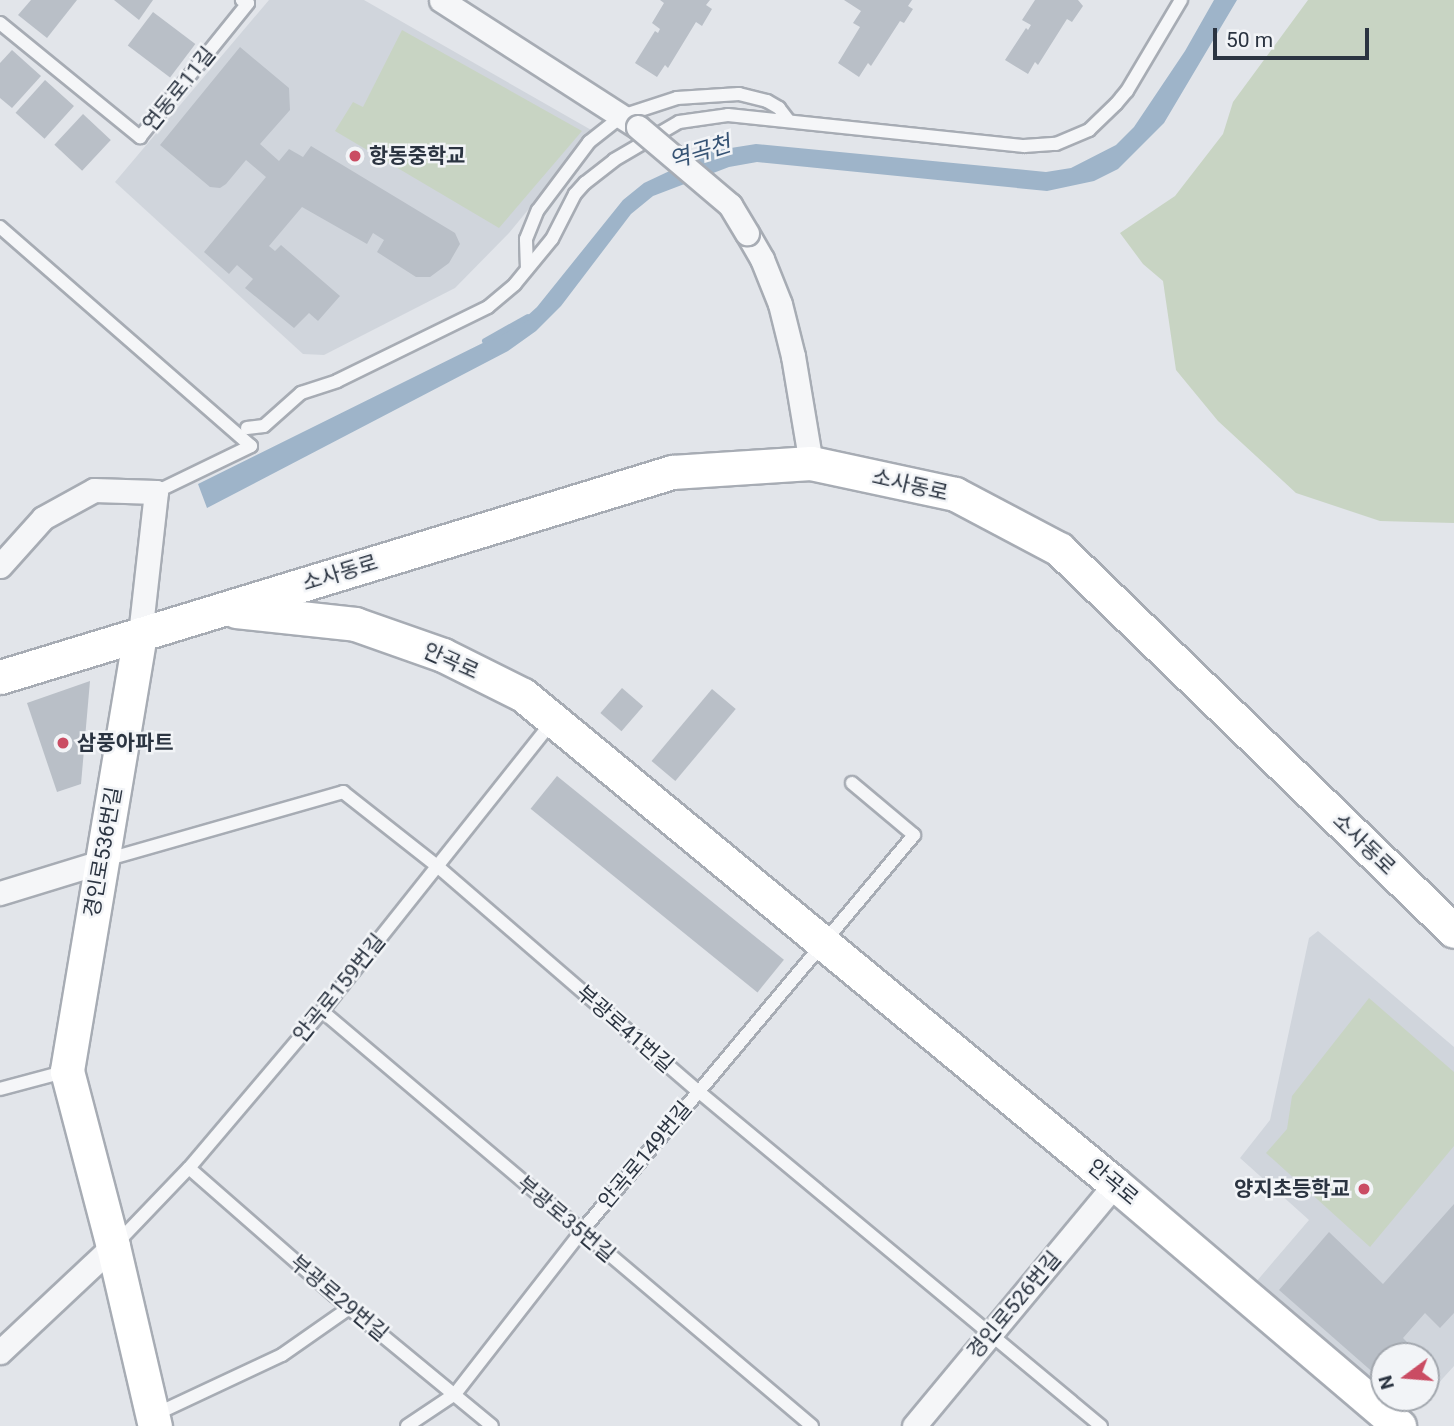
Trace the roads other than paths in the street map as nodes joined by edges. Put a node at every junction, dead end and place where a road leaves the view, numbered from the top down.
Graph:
1 (242, 0) edge
2 (441, 0) edge
3 (1181, 0) edge
4 (0, 23) edge
5 (789, 120) junction
6 (630, 122) junction
7 (0, 227) edge
8 (527, 269) junction
9 (247, 428) dead end
10 (811, 463) junction
11 (156, 492) junction
12 (0, 566) edge
13 (221, 610) junction
14 (140, 634) junction
15 (0, 677) edge
16 (553, 721) junction
17 (852, 783) dead end
18 (102, 862) junction
19 (437, 866) junction
20 (0, 893) edge
21 (1454, 931) edge
22 (824, 942) junction
23 (322, 1011) junction
24 (67, 1071) junction
25 (0, 1089) edge
26 (698, 1091) junction
27 (189, 1168) junction
28 (1115, 1184) junction
29 (581, 1232) junction
30 (113, 1246) junction
31 (349, 1308) junction
32 (989, 1334) junction
33 (0, 1352) edge
34 (455, 1394) junction
35 (154, 1421) edge
36 (407, 1426) edge
37 (492, 1426) edge
38 (812, 1426) edge
39 (914, 1426) edge
40 (1101, 1426) edge
41 (1399, 1426) edge

1 - 4 lane, 연동로11길
2 - 6 street
3 - 5 lane
5 - 6 lane
5 - 8 lane
6 - 8 lane
6 - 10 street, bridge
7 - 11 lane
8 - 9 lane
10 - 13 street, 소사동로
10 - 21 street, 소사동로
11 - 12 street
11 - 14 street
13 - 14 street, 안곡로
13 - 16 street, 안곡로
14 - 15 street, 안곡로
14 - 18 street, 경인로536번길
16 - 19 lane, 안곡로159번길
16 - 22 street, 안곡로
17 - 22 lane
18 - 19 lane, 부광로41번길
18 - 20 street
18 - 24 street, 경인로536번길
19 - 23 lane, 안곡로159번길
19 - 26 lane, 부광로41번길
22 - 26 lane, 안곡로149번길
22 - 28 street, 안곡로
23 - 27 lane, 안곡로159번길
23 - 29 lane, 부광로35번길
24 - 25 lane
24 - 30 street, 경인로536번길
26 - 29 lane, 안곡로149번길
26 - 32 lane, 부광로41번길
27 - 30 lane, 안곡로159번길
27 - 31 lane, 부광로29번길
28 - 32 street, 경인로526번길
28 - 41 street, 안곡로
29 - 34 lane, 안곡로149번길
29 - 38 lane, 부광로35번길
30 - 33 street
30 - 35 street, 경인로536번길
31 - 34 lane, 부광로29번길
31 - 35 lane, 경인로536번길
32 - 39 street, 경인로526번길
32 - 40 lane, 부광로41번길
34 - 36 lane, 안곡로149번길
34 - 37 lane, 부광로29번길

